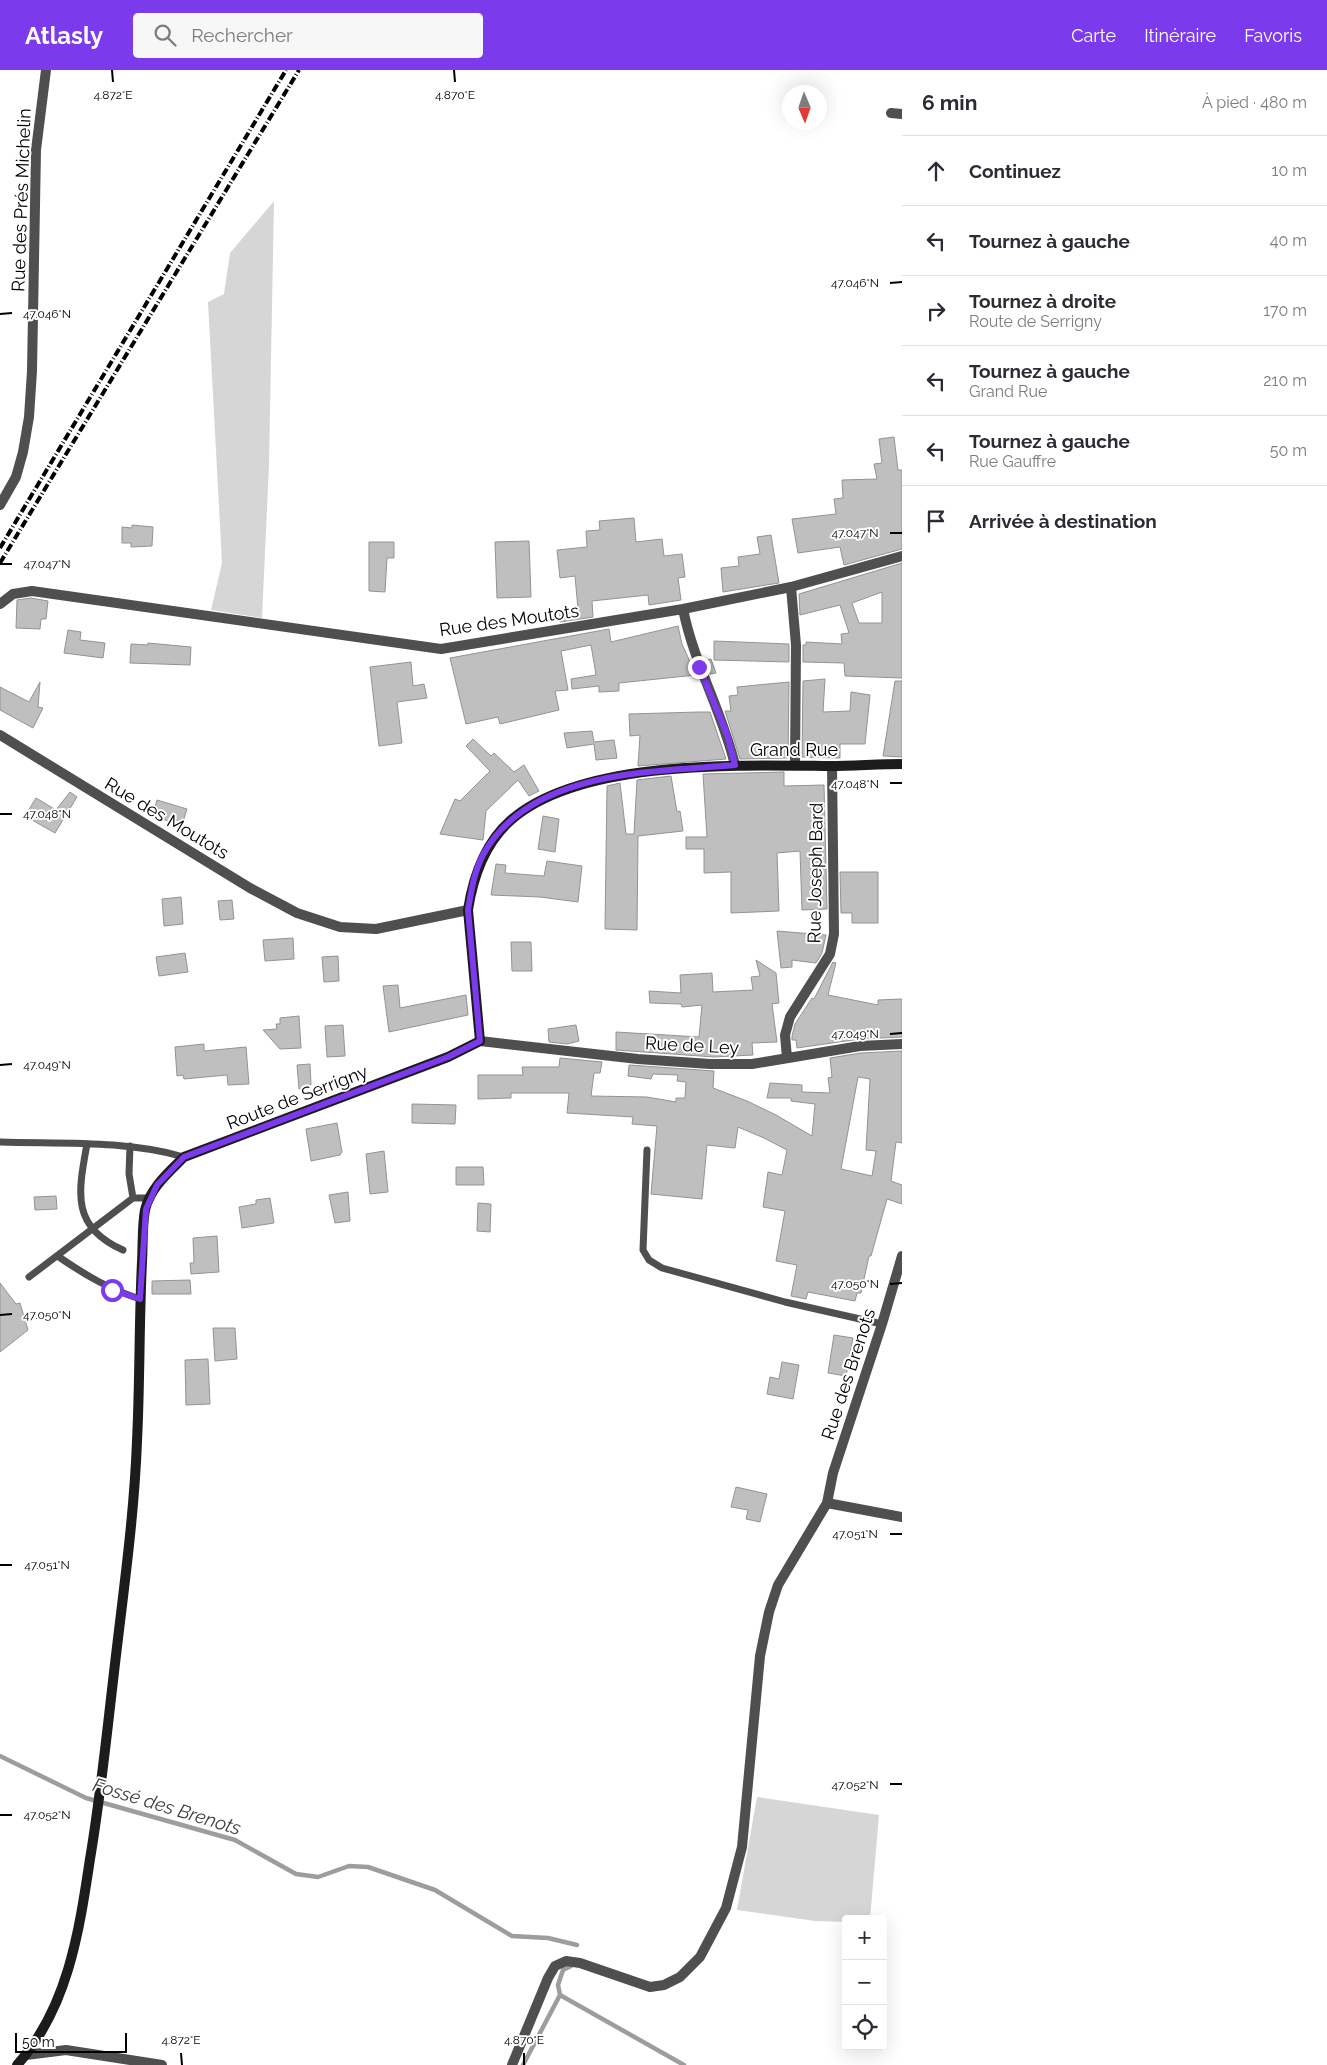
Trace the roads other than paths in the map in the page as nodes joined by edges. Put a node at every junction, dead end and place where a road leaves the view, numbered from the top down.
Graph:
1 (46, 70) edge
2 (891, 113) dead end
3 (902, 114) edge
4 (0, 506) edge
5 (902, 556) edge
6 (791, 587) junction
7 (0, 604) edge
8 (682, 609) junction
9 (0, 735) edge
10 (902, 764) edge
11 (735, 765) junction
12 (795, 765) junction
13 (832, 766) junction
14 (468, 910) junction
15 (480, 1041) junction
16 (902, 1044) edge
17 (788, 1058) junction
18 (0, 1142) edge
19 (87, 1144) junction
20 (130, 1146) junction
21 (647, 1150) dead end
22 (184, 1157) junction
23 (133, 1198) junction
24 (151, 1198) junction
25 (92, 1230) junction
26 (123, 1250) dead end
27 (902, 1256) edge
28 (58, 1257) junction
29 (29, 1277) dead end
30 (140, 1299) junction
31 (882, 1324) junction
32 (827, 1502) junction
33 (902, 1517) edge
34 (26, 2055) junction
35 (17, 2065) edge
36 (162, 2065) edge
37 (512, 2065) edge

1 - 4 street, Rue des Prés Michelin
2 - 3 street
5 - 6 street, Rue des Moutots
6 - 8 street, Rue des Moutots
6 - 12 street
7 - 8 street, Rue des Moutots
8 - 11 street
9 - 14 street, Rue des Moutots
10 - 13 street, Grand Rue
11 - 12 street, Grand Rue
11 - 14 street, Grand Rue
12 - 13 street, Grand Rue
13 - 17 street, Rue Joseph Bard
14 - 15 street, Grand Rue
15 - 17 street, Rue de Ley
15 - 22 street, Route de Serrigny
16 - 17 street, Rue de Ley
18 - 19 lane
19 - 20 lane
19 - 25 lane
20 - 22 lane
20 - 23 lane
21 - 31 lane
22 - 24 street, Route de Serrigny
23 - 24 lane
23 - 25 lane
24 - 30 street, Route de Serrigny
25 - 26 lane
25 - 28 lane
27 - 31 street, Rue des Brenots
28 - 29 lane
28 - 30 lane
30 - 34 street
31 - 32 street, Rue des Brenots
32 - 33 street
32 - 37 street, Rue des Brenots
34 - 35 street
34 - 36 street

